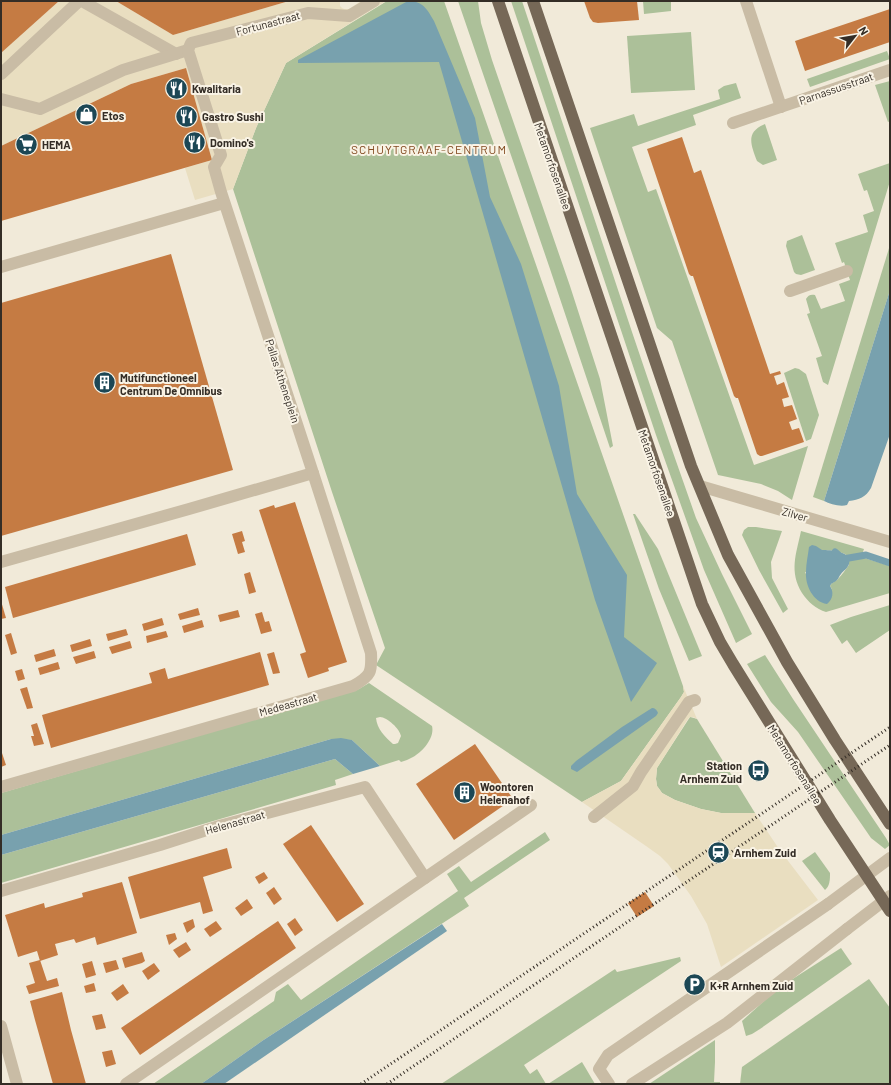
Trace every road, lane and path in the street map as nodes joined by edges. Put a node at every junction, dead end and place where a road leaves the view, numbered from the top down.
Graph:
1 (80, 1) edge
2 (374, 1) edge
3 (498, 1) edge
4 (534, 1) edge
5 (746, 1) edge
6 (188, 50) junction
7 (176, 54) junction
8 (890, 70) edge
9 (1, 74) edge
10 (1, 99) edge
11 (781, 107) junction
12 (733, 123) dead end
13 (224, 203) junction
14 (1, 267) edge
15 (847, 271) dead end
16 (790, 291) dead end
17 (312, 473) junction
18 (700, 486) junction
19 (890, 542) edge
20 (1, 562) edge
21 (695, 700) dead end
22 (1, 787) edge
23 (531, 805) dead end
24 (594, 818) dead end
25 (890, 824) edge
26 (890, 858) edge
27 (867, 875) junction
28 (425, 878) junction
29 (1, 891) edge
30 (888, 903) edge
31 (1, 1026) edge
32 (17, 1084) edge
33 (126, 1084) edge
34 (609, 1084) edge
35 (632, 1084) edge

1 - 7 street
1 - 9 street
2 - 6 street, Fortunastraat
3 - 27 main road, Metamorfosenallee
4 - 18 main road
5 - 11 street
6 - 7 street, Fortunastraat
6 - 13 street, Pallas Atheneplein
7 - 10 street, Fortunastraat
8 - 11 street, Parnassusstraat
11 - 12 street, Parnassusstraat
13 - 14 street
13 - 17 street, Pallas Atheneplein
15 - 16 street
17 - 20 street
17 - 22 street, Medeastraat
18 - 19 street, Zilver
18 - 25 main road
21 - 24 street
23 - 28 street
26 - 27 street
27 - 30 main road, Metamorfosenallee
27 - 34 street
28 - 29 street, Helenastraat
28 - 33 street
30 - 35 street
31 - 32 street

